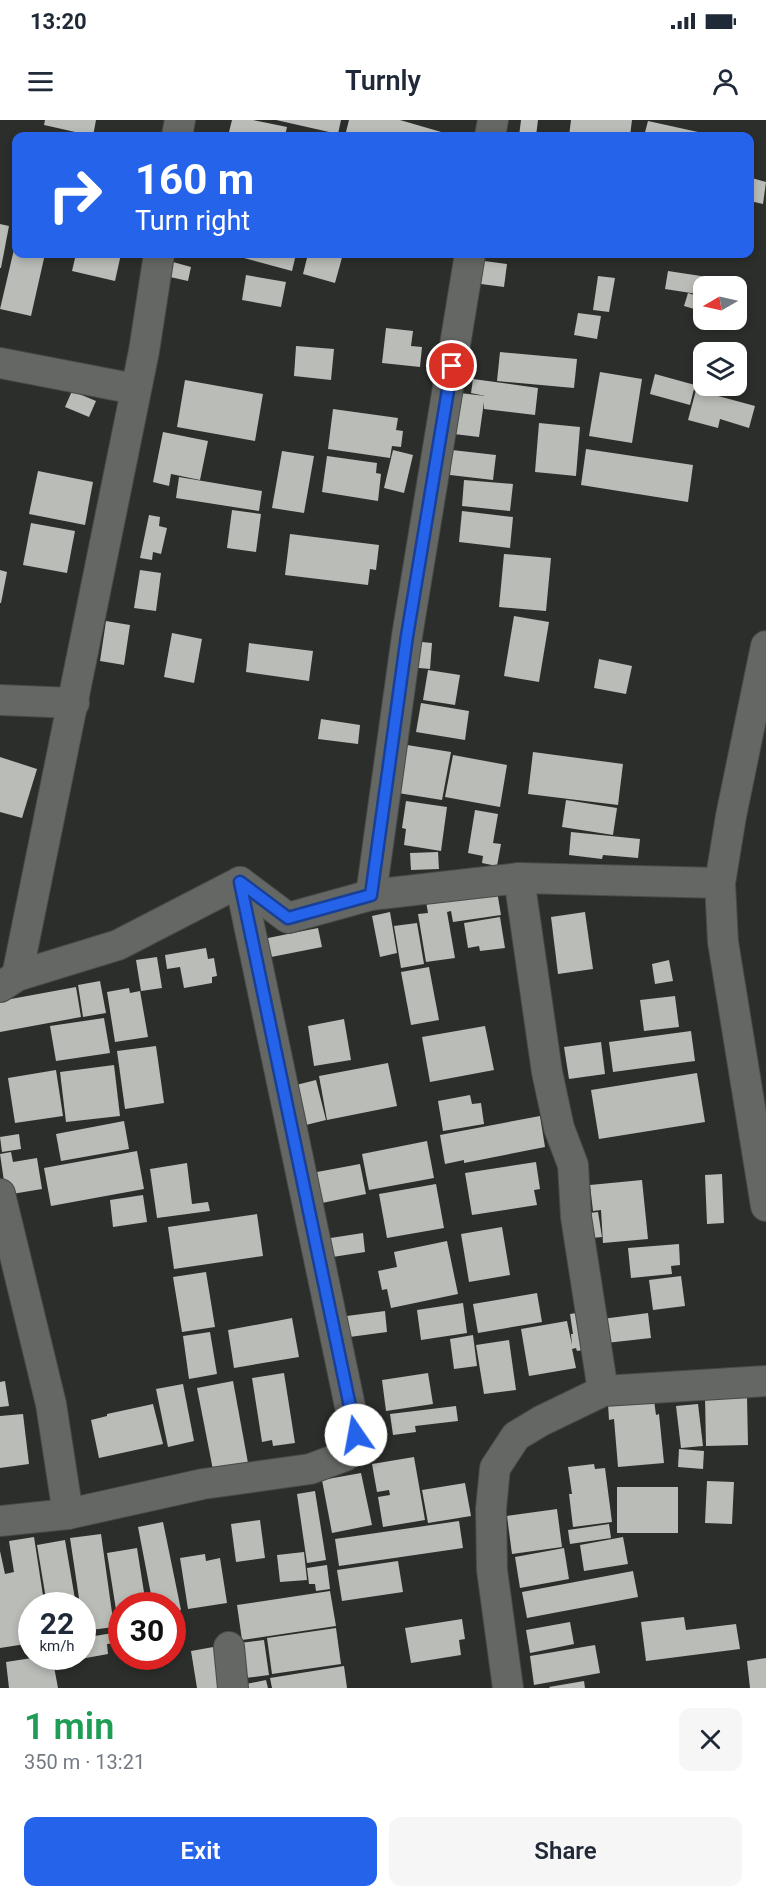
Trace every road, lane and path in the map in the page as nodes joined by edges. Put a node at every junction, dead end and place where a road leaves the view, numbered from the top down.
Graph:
1 (158, 258) edge
2 (469, 258) edge
3 (0, 363) edge
4 (135, 389) junction
5 (766, 646) edge
6 (0, 700) edge
7 (74, 703) junction
8 (519, 878) junction
9 (240, 882) junction
10 (720, 883) junction
11 (371, 895) junction
12 (8, 982) edge
13 (0, 1194) edge
14 (766, 1206) edge
15 (766, 1381) edge
16 (603, 1391) junction
17 (68, 1514) junction
18 (0, 1521) edge
19 (230, 1647) dead end
20 (233, 1688) edge
21 (508, 1688) edge

1 - 4 street
2 - 11 street
3 - 4 street
4 - 7 street
5 - 10 street
6 - 7 street
7 - 12 street
8 - 10 street
8 - 11 street
8 - 16 street
9 - 11 street
9 - 12 street
9 - 17 street
10 - 14 street
13 - 17 street
15 - 16 street
16 - 21 street
17 - 18 street
19 - 20 street

